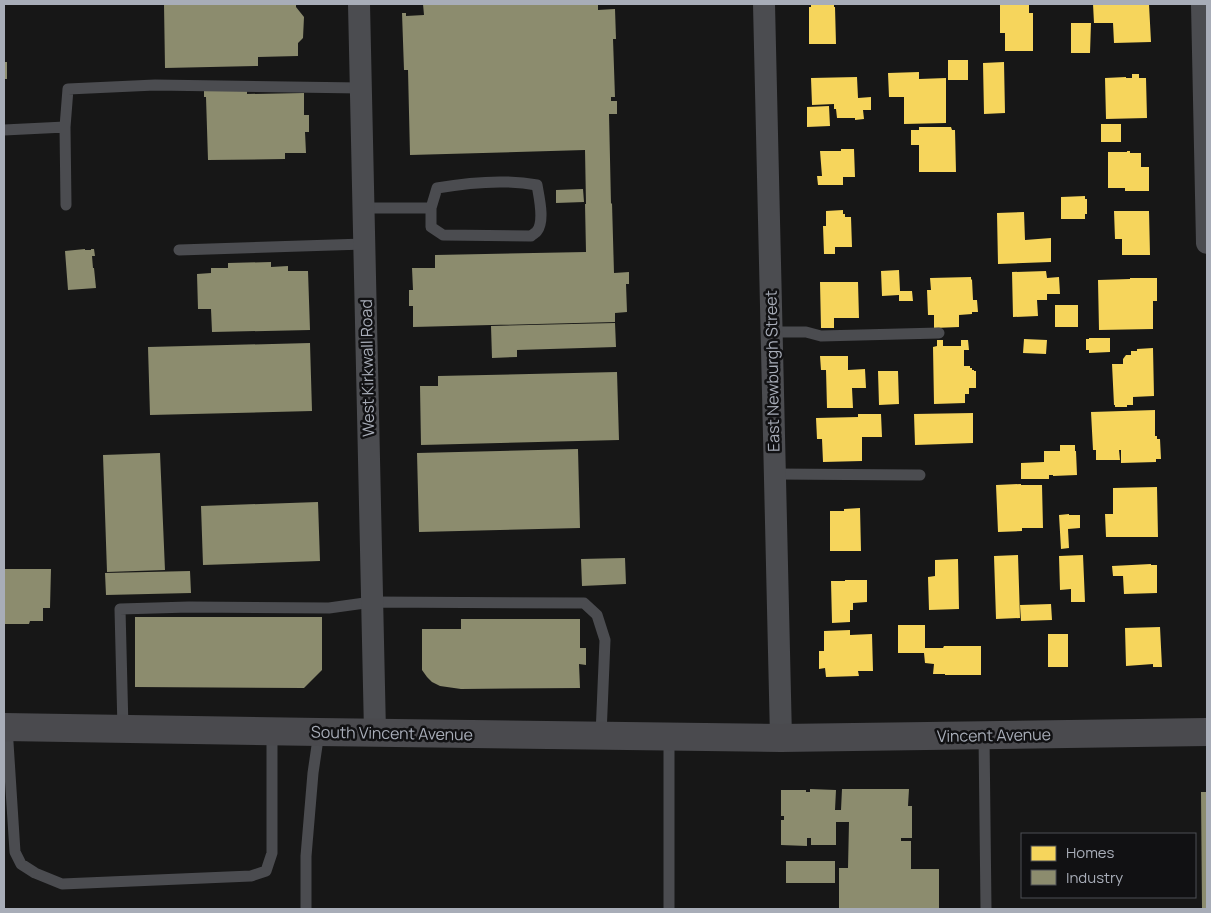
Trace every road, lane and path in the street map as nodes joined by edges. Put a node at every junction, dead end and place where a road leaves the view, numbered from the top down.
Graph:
1 (359, 4) edge
2 (764, 4) edge
3 (1202, 4) edge
4 (361, 88) junction
5 (65, 128) junction
6 (4, 130) edge
7 (66, 205) dead end
8 (363, 208) junction
9 (431, 208) junction
10 (1207, 243) edge
11 (364, 244) junction
12 (179, 250) dead end
13 (772, 332) junction
14 (939, 333) dead end
15 (775, 474) junction
16 (920, 475) dead end
17 (372, 602) junction
18 (6, 727) edge
19 (123, 729) junction
20 (272, 731) junction
21 (319, 732) junction
22 (374, 732) junction
23 (1207, 732) edge
24 (601, 735) junction
25 (984, 735) junction
26 (669, 736) junction
27 (781, 738) junction
28 (306, 909) edge
29 (669, 909) edge
30 (986, 909) edge

1 - 4 street, West Kirkwall Road
2 - 13 street, East Newburgh Street
3 - 10 street
4 - 5 lane
4 - 8 street, West Kirkwall Road
5 - 6 lane
5 - 7 lane
8 - 9 lane
8 - 11 street, West Kirkwall Road
9 - 9 lane
11 - 12 lane
11 - 17 street, West Kirkwall Road
13 - 14 lane
13 - 15 street, East Newburgh Street
15 - 16 lane
15 - 27 street, East Newburgh Street
17 - 19 lane
17 - 22 street, West Kirkwall Road
17 - 24 lane
18 - 19 street, South Vincent Avenue
18 - 20 lane
19 - 20 street, South Vincent Avenue
20 - 21 street, South Vincent Avenue
21 - 22 street, South Vincent Avenue
21 - 28 lane
22 - 24 street, South Vincent Avenue
23 - 25 street, Vincent Avenue
24 - 26 street, South Vincent Avenue
25 - 27 street, Vincent Avenue
25 - 30 lane
26 - 27 street, South Vincent Avenue
26 - 29 lane

